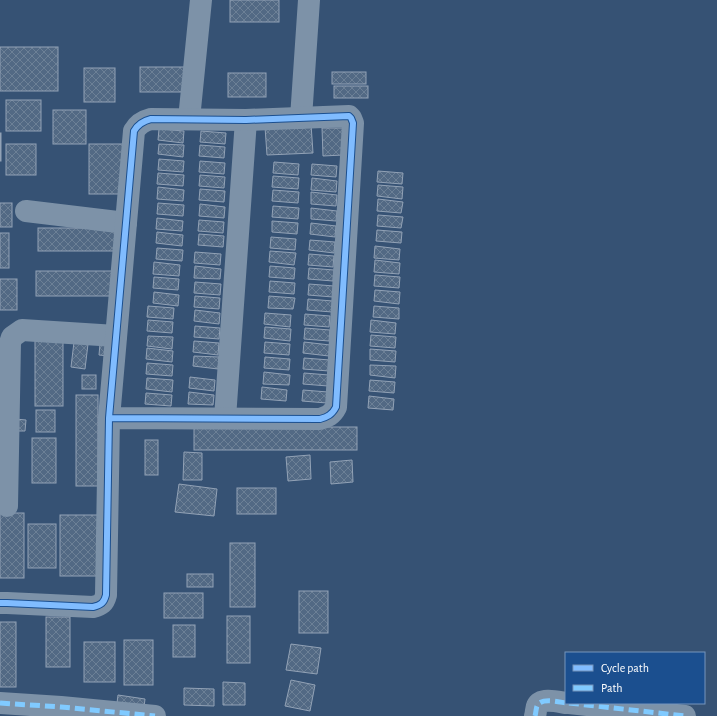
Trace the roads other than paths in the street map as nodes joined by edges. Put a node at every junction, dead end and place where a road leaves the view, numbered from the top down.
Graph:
1 (201, 0) edge
2 (309, 0) edge
3 (302, 118) junction
4 (189, 119) junction
5 (246, 120) junction
6 (26, 211) dead end
7 (126, 223) junction
8 (116, 336) junction
9 (109, 418) junction
10 (225, 418) junction
11 (8, 506) dead end
12 (0, 603) edge
13 (0, 703) edge
14 (565, 703) edge
15 (578, 704) edge
16 (155, 716) edge
17 (535, 716) edge
18 (686, 716) edge

1 - 4 street
2 - 3 street
3 - 5 street
3 - 10 street
4 - 5 street
4 - 7 street
5 - 10 street
6 - 7 street
7 - 8 street
8 - 9 street
8 - 11 street
9 - 10 street
9 - 12 street
13 - 16 street
14 - 17 street
15 - 18 street

